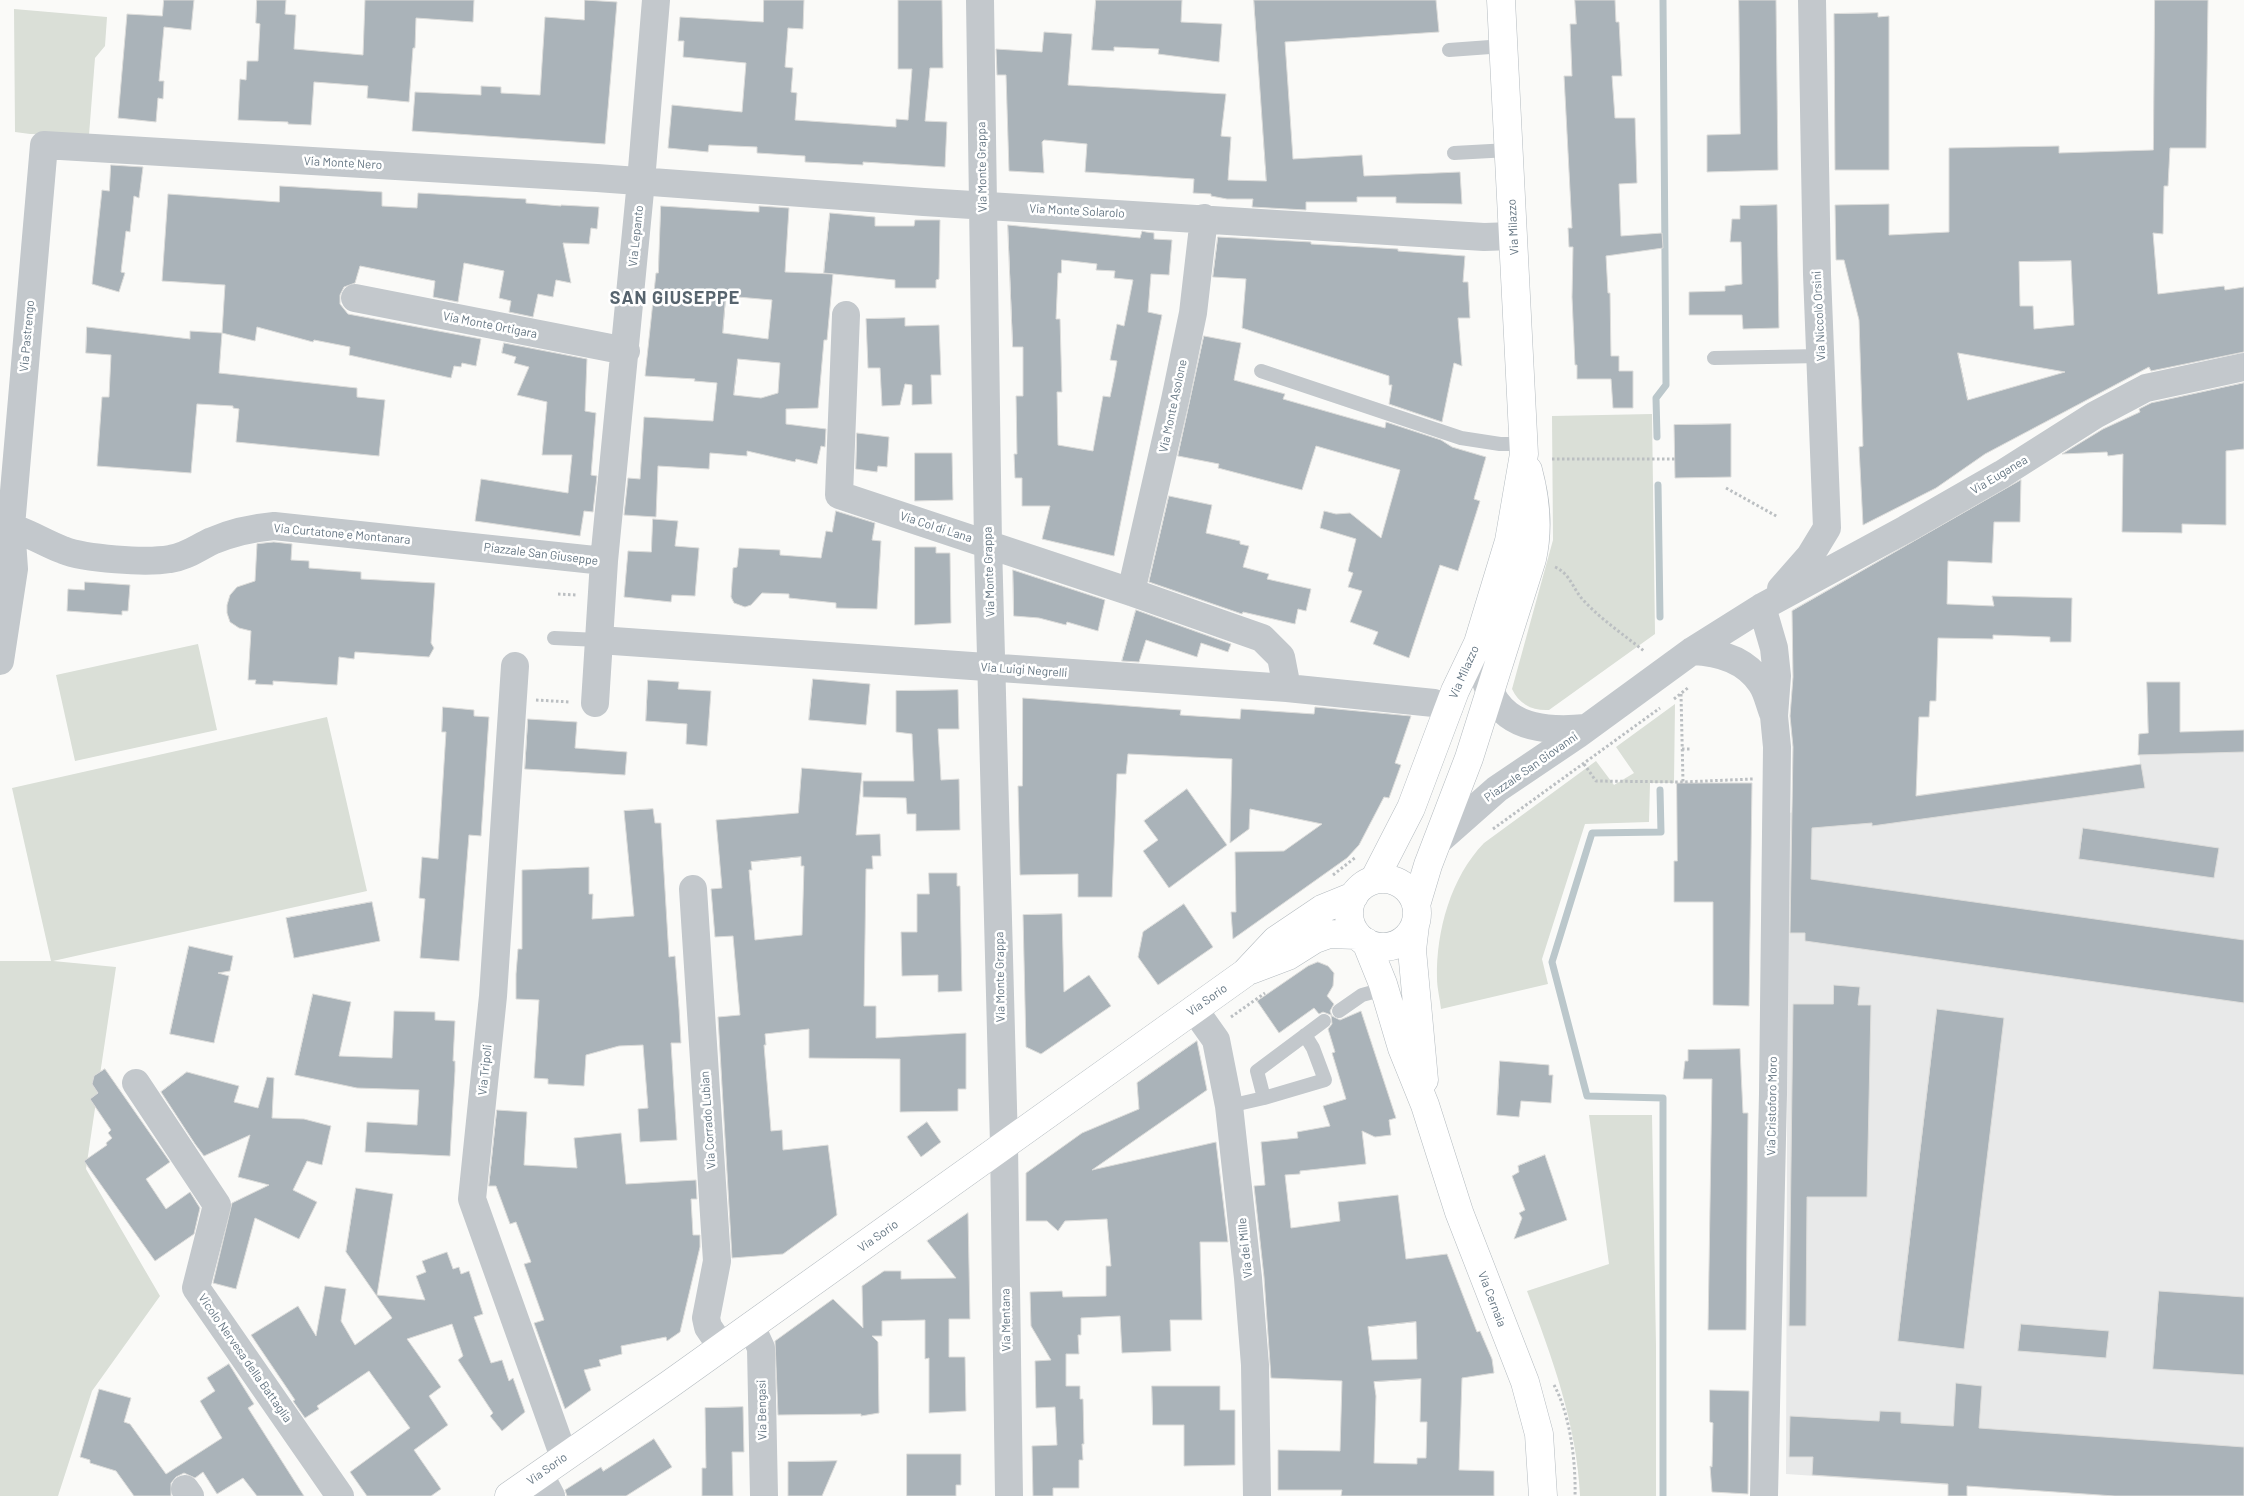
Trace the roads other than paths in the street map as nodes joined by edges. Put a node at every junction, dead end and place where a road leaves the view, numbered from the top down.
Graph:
1 (656, 0) edge
2 (980, 0) edge
3 (1501, 0) edge
4 (1812, 0) edge
5 (1504, 46) junction
6 (1449, 50) dead end
7 (44, 145) joint
8 (1509, 150) junction
9 (1454, 153) dead end
10 (641, 181) junction
11 (982, 205) junction
12 (1204, 218) junction
13 (1513, 236) junction
14 (355, 298) dead end
15 (846, 314) dead end
16 (626, 351) junction
17 (1821, 356) junction
18 (1714, 358) dead end
19 (2244, 367) edge
20 (1261, 371) dead end
21 (1524, 449) junction
22 (6, 525) edge
23 (456, 544) joint
24 (988, 544) junction
25 (604, 561) junction
26 (1131, 592) junction
27 (1762, 607) junction
28 (554, 638) dead end
29 (599, 640) junction
30 (1478, 643) junction
31 (1692, 651) junction
32 (0, 661) edge
33 (515, 666) dead end
34 (993, 668) junction
35 (1287, 688) junction
36 (1490, 692) junction
37 (595, 703) road end
38 (1449, 708) junction
39 (1774, 716) junction
40 (1586, 728) junction
41 (1437, 842) junction
42 (1364, 888) junction
43 (693, 889) dead end
44 (1416, 915) junction
45 (1361, 939) junction
46 (1245, 973) junction
47 (1384, 989) junction
48 (1194, 1009) junction
49 (1339, 1011) dead end
50 (1324, 1021) dead end
51 (1305, 1035) junction
52 (136, 1083) dead end
53 (1264, 1098) junction
54 (1425, 1105) junction
55 (1229, 1106) junction
56 (1004, 1144) junction
57 (751, 1326) junction
58 (721, 1346) junction
59 (564, 1457) junction
60 (545, 1485) edge
61 (340, 1496) edge
62 (509, 1496) edge
63 (764, 1496) edge
64 (1009, 1496) edge
65 (1257, 1496) edge
66 (1543, 1496) edge
67 (1764, 1496) edge

1 - 10 street, Via Lepanto
2 - 11 street, Via Monte Grappa
3 - 5 main road, Via Milazzo
4 - 17 street, Via Niccolò Orsini
5 - 6 lane
5 - 8 main road, Via Milazzo
7 - 10 street, Via Monte Nero
7 - 22 street, Via Pastrengo
8 - 9 lane
8 - 13 main road, Via Milazzo
10 - 11 street, Via Monte Solarolo
10 - 16 street, Via Lepanto
11 - 12 street, Via Monte Solarolo
11 - 24 street, Via Monte Grappa
12 - 13 street, Via Monte Solarolo
12 - 26 street, Via Monte Asolone
13 - 21 main road, Via Milazzo
14 - 16 street, Via Monte Ortigara
15 - 24 street, Via Col di Lana
16 - 25 street, Via Lepanto
17 - 18 lane
17 - 27 street, Via Niccolò Orsini
19 - 27 street, Via Euganea
20 - 21 lane
21 - 30 main road, Via Milazzo
21 - 36 main road, Via Milazzo
22 - 23 street, Via Curtatone e Montanara
22 - 32 street, Via Pastrengo
23 - 25 street, Piazzale San Giuseppe
24 - 26 street, Via Col di Lana
24 - 34 street, Via Monte Grappa
25 - 29 street, Piazzale San Giuseppe
26 - 35 street, Via Col di Lana
27 - 31 street, Piazzale San Giovanni
27 - 39 street, Via Cristoforo Moro
28 - 29 lane
29 - 34 street, Via Luigi Negrelli
29 - 37 street, Piazzale San Giuseppe
30 - 36 street, Piazzale San Giovanni
30 - 38 main road, Via Milazzo
31 - 39 street, Via Cristoforo Moro
31 - 40 street, Piazzale San Giovanni
33 - 59 street, Via Tripoli
34 - 35 street, Via Luigi Negrelli
34 - 56 street, Via Monte Grappa
35 - 38 street, Via Luigi Negrelli
36 - 40 street, Piazzale San Giovanni
36 - 41 main road, Via Milazzo
38 - 42 main road, Via Milazzo
39 - 67 street, Via Cristoforo Moro
40 - 41 street, Piazzale San Giovanni
41 - 44 main road, Piazzale San Giovanni
42 - 44 main road
42 - 45 main road
42 - 46 main road, Via Sorio
43 - 58 street, Via Corrado Lubian
44 - 45 main road, Piazzale San Giovanni
44 - 54 main road, Via Cernaia
45 - 46 main road, Via Sorio
45 - 47 main road, Via Cernaia
46 - 48 main road, Via Sorio
47 - 49 lane
47 - 54 main road, Via Cernaia
48 - 55 street, Via dei Mille
48 - 56 main road, Via Sorio
50 - 51 lane
51 - 53 lane
51 - 53 lane
52 - 61 street, Vicolo Nervesa della Battaglia
53 - 55 lane
54 - 66 main road, Via Cernaia
55 - 65 street, Via dei Mille
56 - 57 main road, Via Sorio
56 - 64 street, Via Mentana
57 - 58 main road, Via Sorio
57 - 63 street, Via Bengasi
58 - 59 main road, Via Sorio
59 - 60 main road, Via Sorio
60 - 62 main road, Via Sorio

